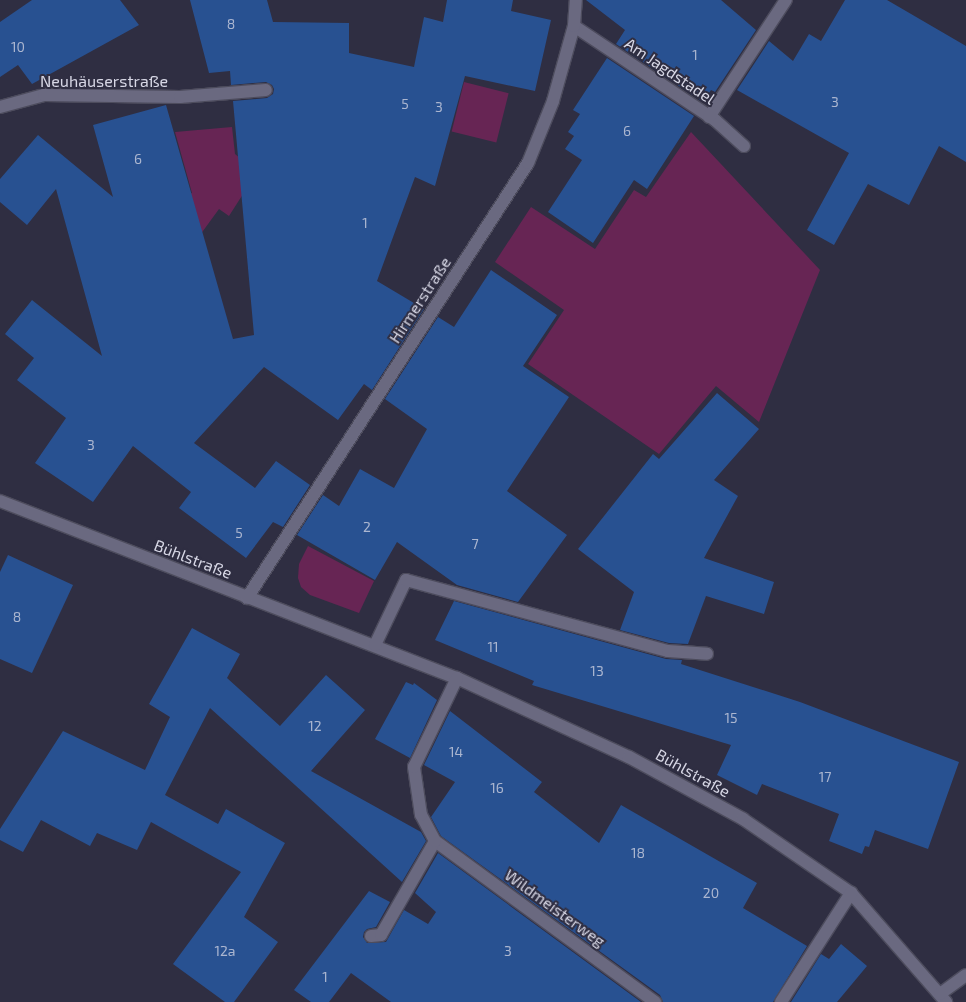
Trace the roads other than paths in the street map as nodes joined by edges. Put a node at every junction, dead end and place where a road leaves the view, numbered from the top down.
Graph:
1 (576, 0) edge
2 (786, 0) edge
3 (574, 26) junction
4 (266, 90) dead end
5 (0, 107) edge
6 (710, 117) junction
7 (744, 146) dead end
8 (0, 501) edge
9 (247, 598) junction
10 (374, 645) junction
11 (707, 654) dead end
12 (457, 678) junction
13 (435, 841) junction
14 (851, 893) junction
15 (371, 936) dead end
16 (966, 975) edge
17 (943, 998) edge
18 (655, 1002) edge
19 (781, 1002) edge

1 - 3 street, Hirmerstraße
2 - 6 street
3 - 6 street, Am Jagdstadel
3 - 9 street, Hirmerstraße
4 - 5 street, Neuhäuserstraße
6 - 7 street, Am Jagdstadel
8 - 9 street, Bühlstraße
9 - 10 street, Bühlstraße
10 - 11 street
10 - 12 street, Bühlstraße
12 - 13 street, Wildmeisterweg
12 - 14 street, Bühlstraße
13 - 15 street
13 - 18 street, Wildmeisterweg
14 - 17 street, Bühlstraße
14 - 19 street
16 - 17 street

